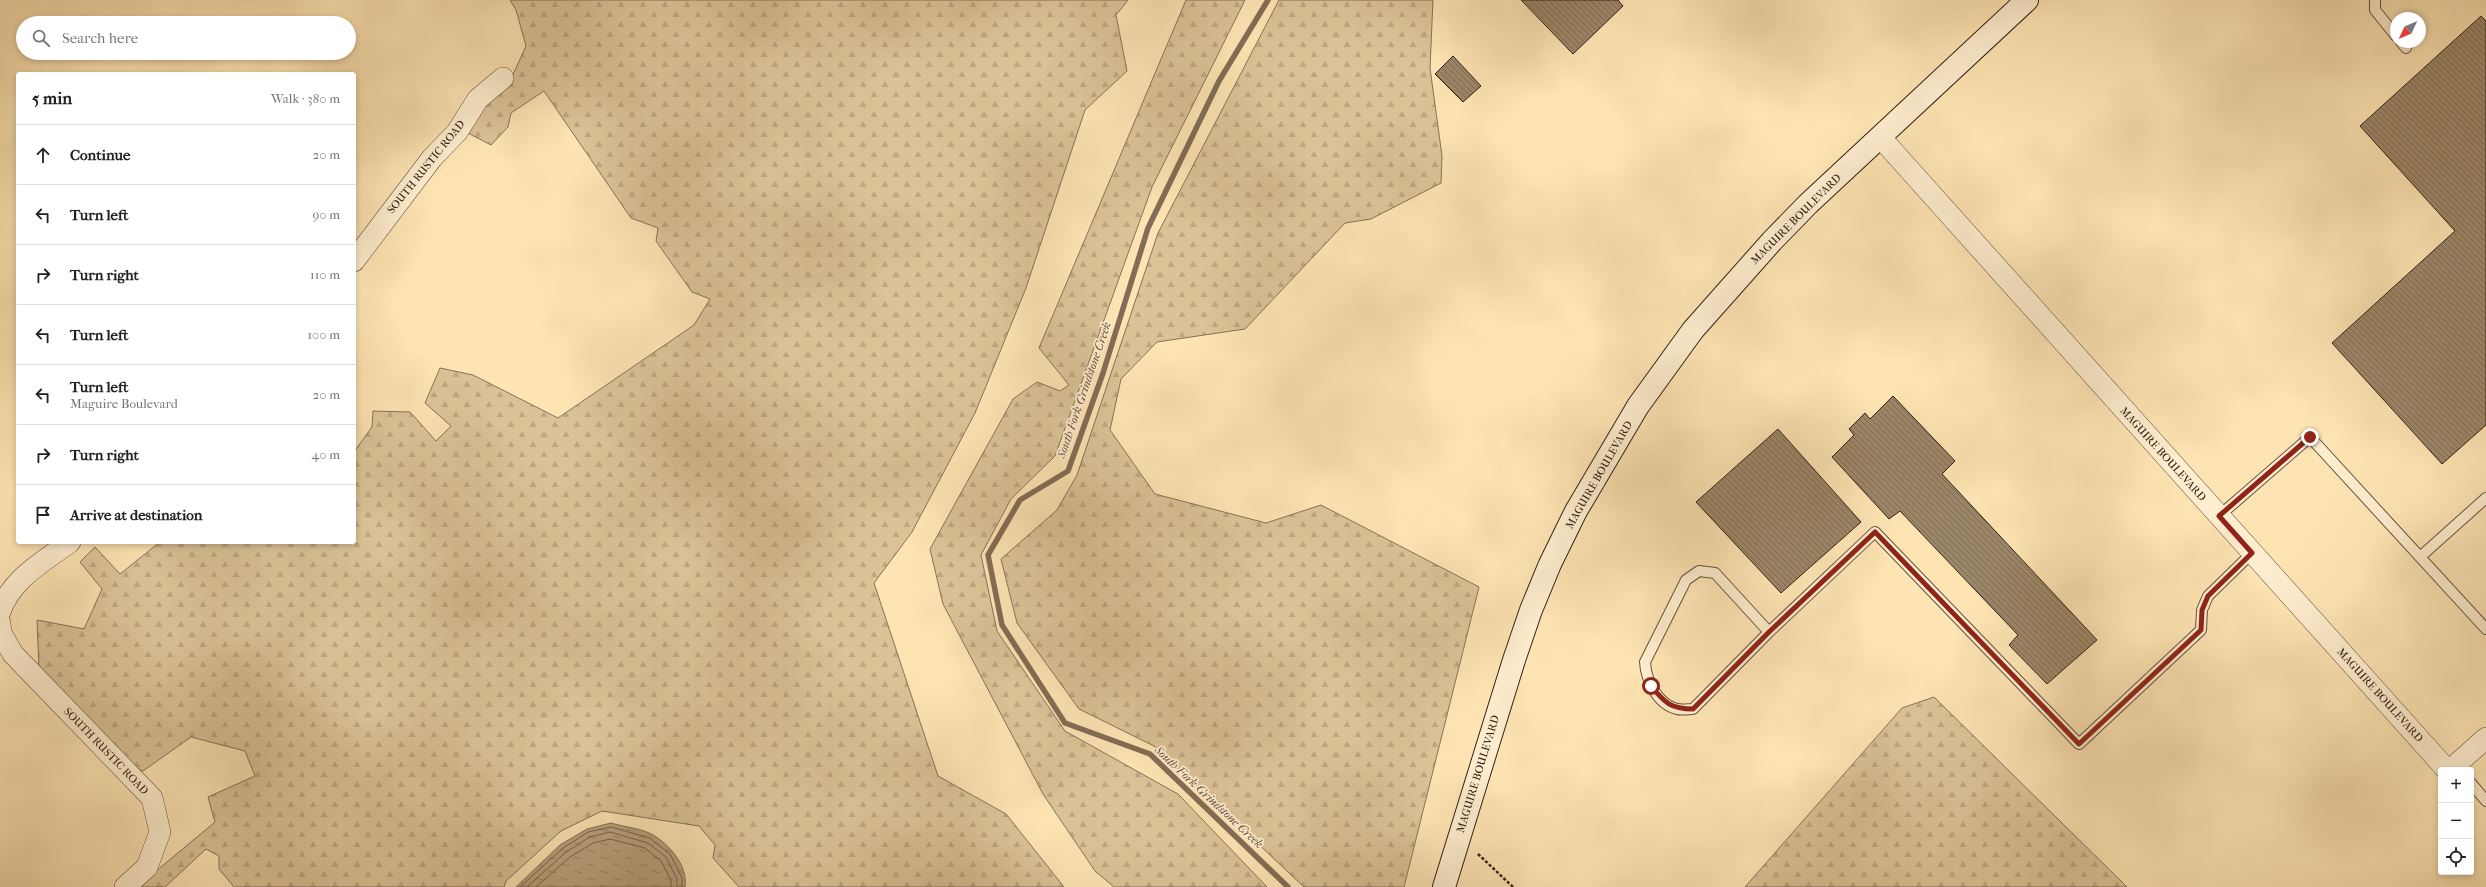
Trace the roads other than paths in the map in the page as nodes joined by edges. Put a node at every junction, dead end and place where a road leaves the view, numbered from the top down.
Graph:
1 (2027, 0) edge
2 (2375, 0) edge
3 (2390, 29) edge
4 (503, 78) dead end
5 (1881, 138) junction
6 (356, 258) edge
7 (2486, 498) edge
8 (2219, 516) junction
9 (67, 544) edge
10 (2252, 553) junction
11 (2420, 556) junction
12 (0, 612) edge
13 (0, 623) edge
14 (2486, 629) edge
15 (1769, 632) junction
16 (2486, 738) edge
17 (2451, 767) edge
18 (2455, 767) edge
19 (2474, 787) edge
20 (2486, 801) edge
21 (125, 887) edge
22 (1444, 887) edge

1 - 5 street, MAGUIRE BOULEVARD
2 - 3 lane
4 - 6 street, SOUTH RUSTIC ROAD
5 - 8 street, MAGUIRE BOULEVARD
5 - 22 street, MAGUIRE BOULEVARD
7 - 11 lane
8 - 10 street, MAGUIRE BOULEVARD
8 - 11 lane
9 - 12 street
10 - 15 lane
10 - 17 street, MAGUIRE BOULEVARD
11 - 14 lane
13 - 21 street, SOUTH RUSTIC ROAD
15 - 15 lane
16 - 18 street
19 - 20 lane

